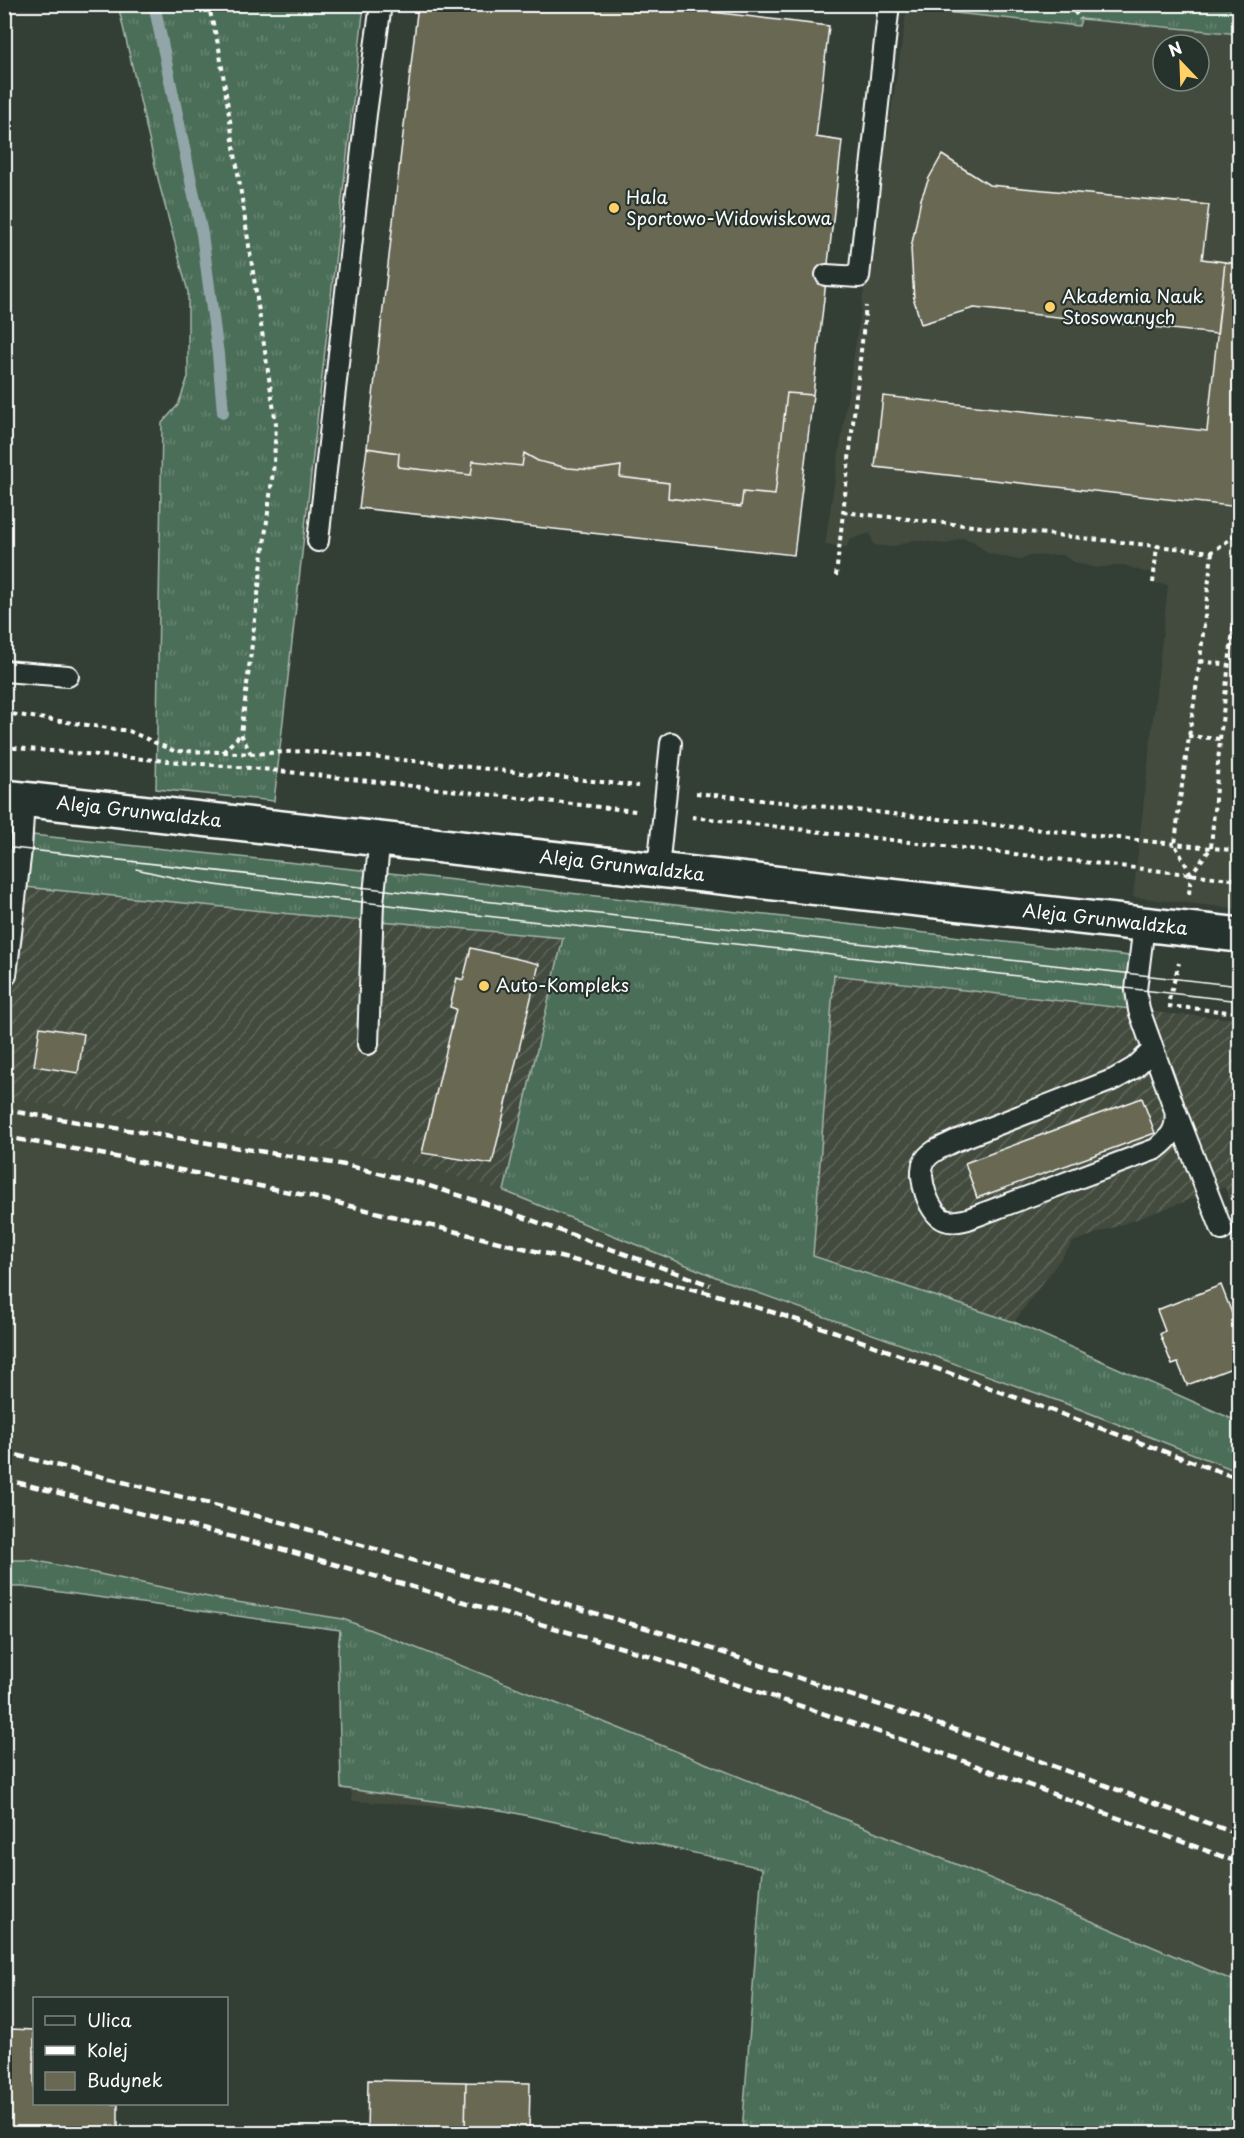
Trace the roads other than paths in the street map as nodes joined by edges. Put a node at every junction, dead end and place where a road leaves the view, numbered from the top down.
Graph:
1 (381, 4) edge
2 (889, 4) edge
3 (826, 274) dead end
4 (318, 541) dead end
5 (4, 671) edge
6 (68, 676) dead end
7 (671, 743) dead end
8 (14, 798) edge
9 (380, 838) junction
10 (658, 869) junction
11 (1144, 925) junction
12 (1239, 935) edge
13 (6, 975) dead end
14 (368, 1044) dead end
15 (1153, 1050) junction
16 (1175, 1110) junction
17 (1222, 1230) dead end

1 - 4 lane
2 - 3 lane
5 - 6 lane
7 - 10 lane
8 - 9 main road, Aleja Grunwaldzka
8 - 13 lane
9 - 10 main road, Aleja Grunwaldzka
9 - 14 lane
10 - 11 main road, Aleja Grunwaldzka
11 - 12 main road, Aleja Grunwaldzka
11 - 15 lane
15 - 16 lane
15 - 16 lane
16 - 17 lane

